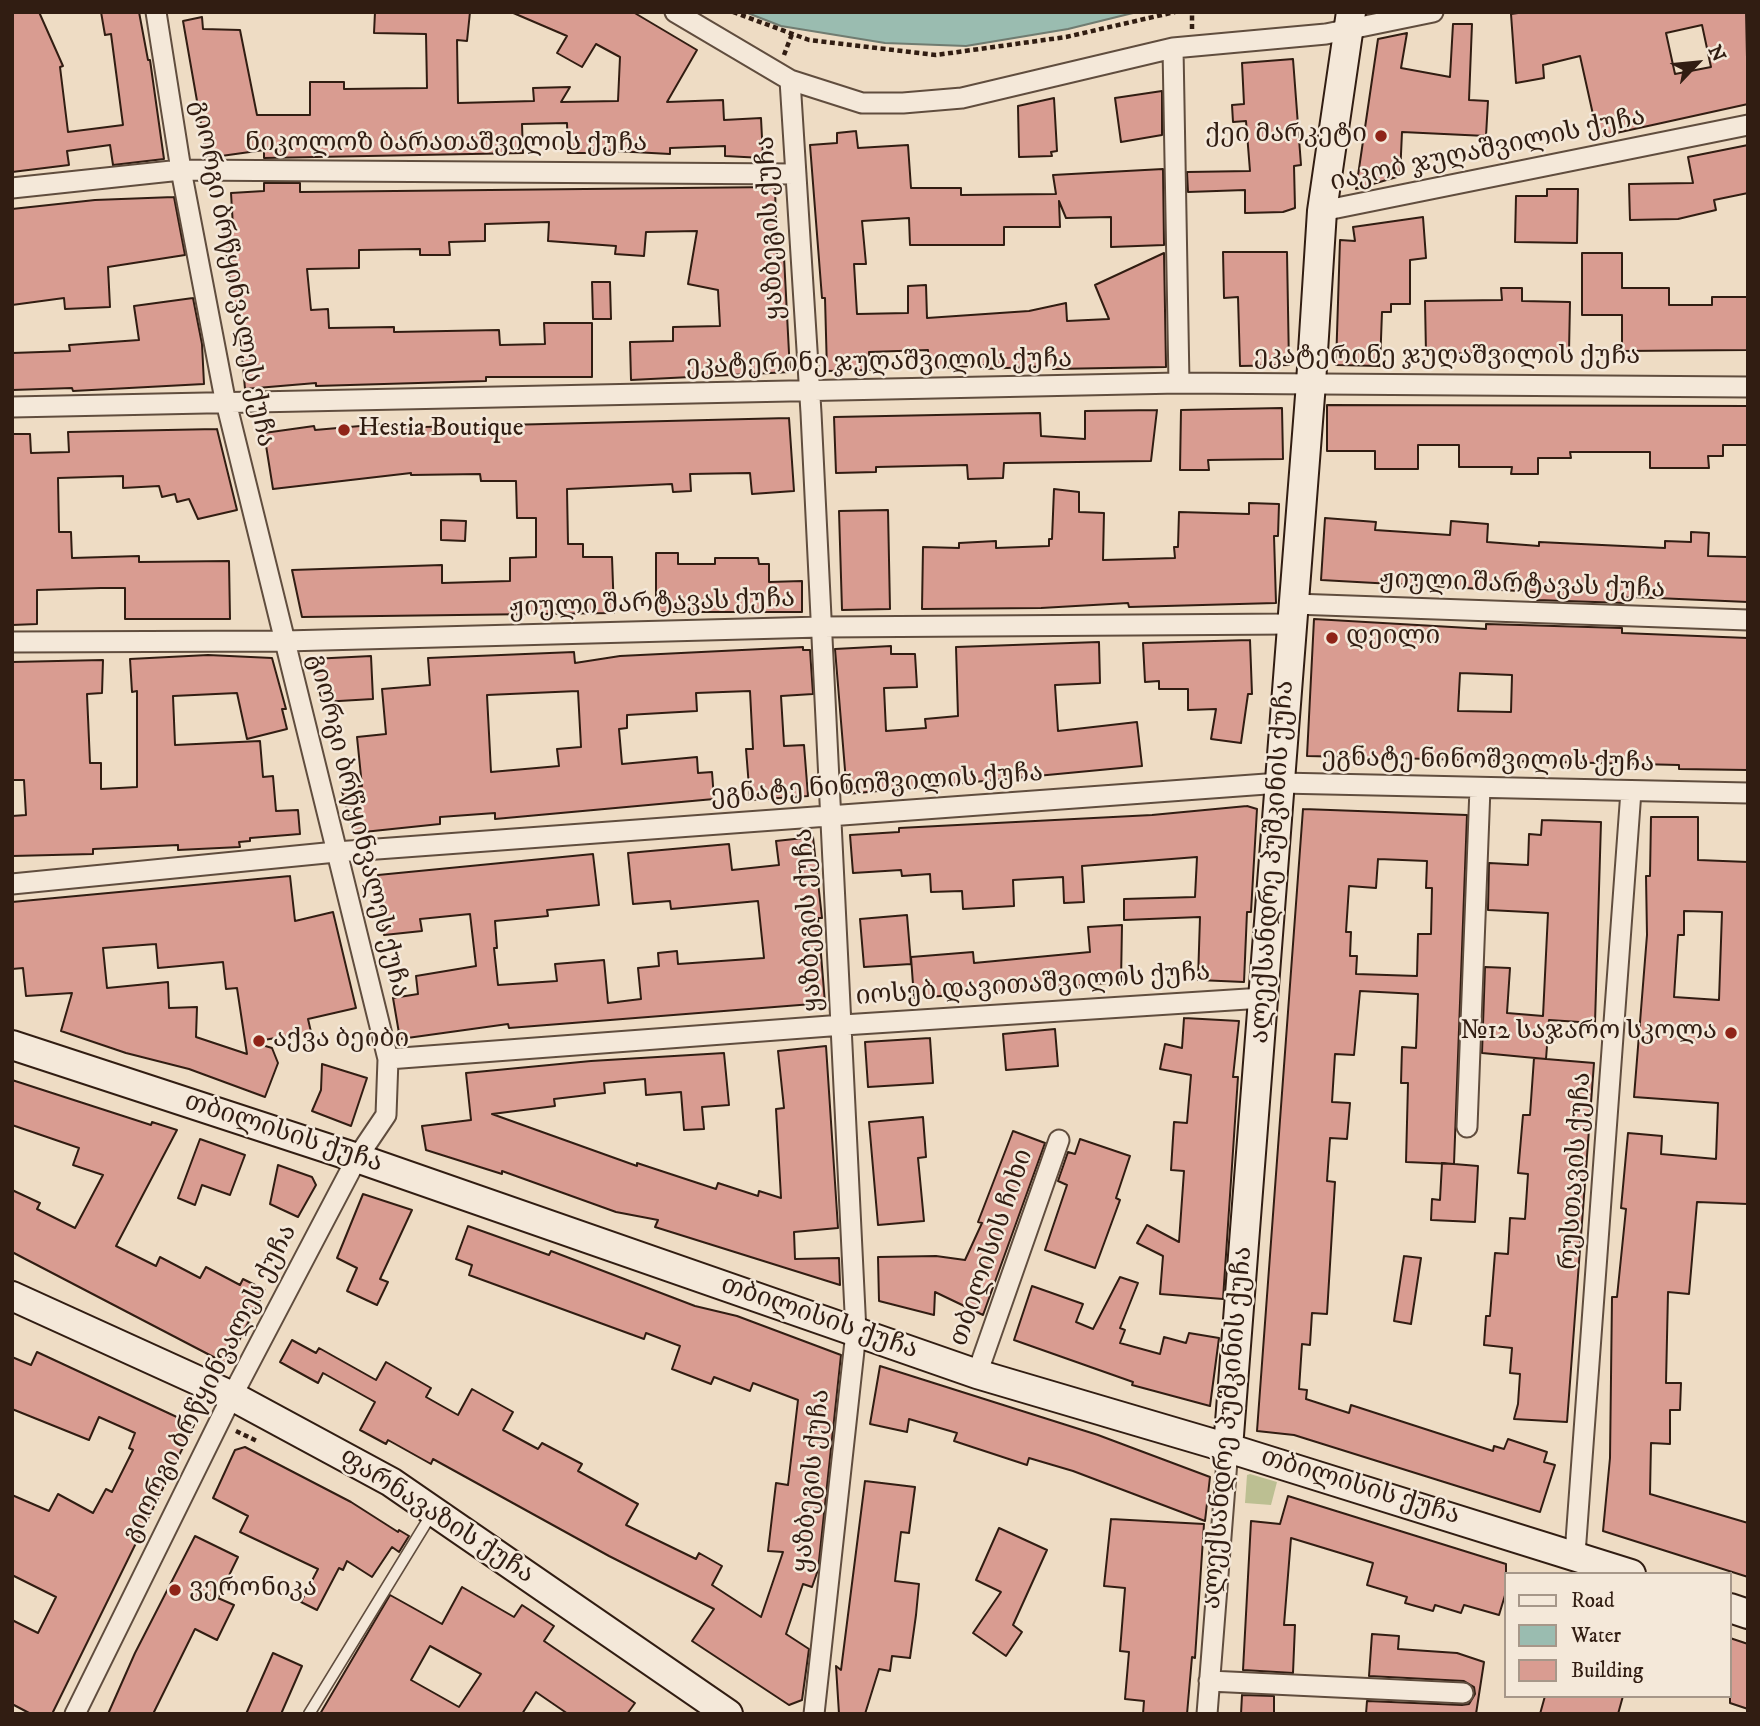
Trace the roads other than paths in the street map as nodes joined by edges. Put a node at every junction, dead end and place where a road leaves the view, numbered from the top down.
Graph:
1 (156, 12) edge
2 (675, 12) edge
3 (1433, 12) edge
4 (1350, 21) edge
5 (1172, 48) junction
6 (790, 80) junction
7 (1748, 124) edge
8 (181, 170) junction
9 (796, 174) junction
10 (12, 188) edge
11 (1322, 211) junction
12 (1179, 383) junction
13 (1311, 383) junction
14 (1748, 387) edge
15 (809, 393) junction
16 (227, 403) junction
17 (12, 407) edge
18 (1293, 614) junction
19 (1748, 620) edge
20 (821, 626) junction
21 (285, 641) junction
22 (12, 642) edge
23 (1280, 783) junction
24 (1480, 788) junction
25 (1631, 791) junction
26 (1748, 793) edge
27 (831, 816) junction
28 (336, 852) junction
29 (12, 884) edge
30 (1263, 998) junction
31 (843, 1025) junction
32 (12, 1045) edge
33 (388, 1059) junction
34 (1467, 1127) dead end
35 (1059, 1140) dead end
36 (357, 1158) junction
37 (12, 1296) edge
38 (856, 1332) junction
39 (977, 1374) junction
40 (232, 1396) junction
41 (1228, 1448) junction
42 (433, 1511) junction
43 (1575, 1554) junction
44 (1621, 1572) edge
45 (1209, 1681) junction
46 (1462, 1693) dead end
47 (75, 1714) edge
48 (309, 1714) edge
49 (729, 1714) edge
50 (814, 1714) edge
51 (1207, 1714) edge

1 - 8 street, გიორგი ბრწყინვალეს ქუჩა
2 - 6 street
3 - 4 street
4 - 5 street
4 - 11 main road, ალექსანდრე პუშკინის ქუჩა
5 - 6 street
5 - 12 street
6 - 9 street, ყაზბეგის ქუჩა
7 - 11 street, იაკობ ჯუღაშვილის ქუჩა
8 - 9 street, ნიკოლოზ ბარათაშვილის ქუჩა
8 - 10 street, ნიკოლოზ ბარათაშვილის ქუჩა
8 - 16 street, გიორგი ბრწყინვალეს ქუჩა
9 - 15 street, ყაზბეგის ქუჩა
11 - 13 main road, ალექსანდრე პუშკინის ქუჩა
12 - 13 street, ეკატერინე ჯუღაშვილის ქუჩა
12 - 15 street, ეკატერინე ჯუღაშვილის ქუჩა
13 - 14 street, ეკატერინე ჯუღაშვილის ქუჩა
13 - 18 main road, ალექსანდრე პუშკინის ქუჩა
15 - 16 street, ეკატერინე ჯუღაშვილის ქუჩა
15 - 20 street, ყაზბეგის ქუჩა
16 - 17 street, ეკატერინე ჯუღაშვილის ქუჩა
16 - 21 street, გიორგი ბრწყინვალეს ქუჩა
18 - 19 street, ჟიული შარტავას ქუჩა
18 - 20 street, ჟიული შარტავას ქუჩა
18 - 23 main road, ალექსანდრე პუშკინის ქუჩა
20 - 21 street, ჟიული შარტავას ქუჩა
20 - 27 street, ყაზბეგის ქუჩა
21 - 22 street, ჟიული შარტავას ქუჩა
21 - 28 street, გიორგი ბრწყინვალეს ქუჩა
23 - 24 street, ეგნატე ნინოშვილის ქუჩა
23 - 27 street, ეგნატე ნინოშვილის ქუჩა
23 - 30 main road, ალექსანდრე პუშკინის ქუჩა
24 - 25 street, ეგნატე ნინოშვილის ქუჩა
24 - 34 street
25 - 26 street, ეგნატე ნინოშვილის ქუჩა
25 - 43 street, რუსთავის ქუჩა
27 - 28 street, ეგნატე ნინოშვილის ქუჩა
27 - 31 street, ყაზბეგის ქუჩა
28 - 29 street, ეგნატე ნინოშვილის ქუჩა
28 - 33 street, გიორგი ბრწყინვალეს ქუჩა
30 - 31 street, იოსებ დავითაშვილის ქუჩა
30 - 41 main road, ალექსანდრე პუშკინის ქუჩა
31 - 33 street, იოსებ დავითაშვილის ქუჩა
31 - 38 street, ყაზბეგის ქუჩა
32 - 36 main road, თბილისის ქუჩა
33 - 36 street, გიორგი ბრწყინვალეს ქუჩა
35 - 39 street, თბილისის ჩიხი
36 - 38 main road, თბილისის ქუჩა
36 - 40 street, გიორგი ბრწყინვალეს ქუჩა
37 - 40 main road, ფარნავაზის ქუჩა
38 - 39 main road, თბილისის ქუჩა
38 - 50 street, ყაზბეგის ქუჩა
39 - 41 main road, თბილისის ქუჩა
40 - 42 main road, ფარნავაზის ქუჩა
40 - 47 street, გიორგი ბრწყინვალეს ქუჩა
41 - 43 main road, თბილისის ქუჩა
41 - 45 street, ალექსანდრე პუშკინის ქუჩა
42 - 48 lane
42 - 49 main road, ფარნავაზის ქუჩა
43 - 44 main road, თბილისის ქუჩა
45 - 46 street
45 - 51 street, ალექსანდრე პუშკინის ქუჩა

